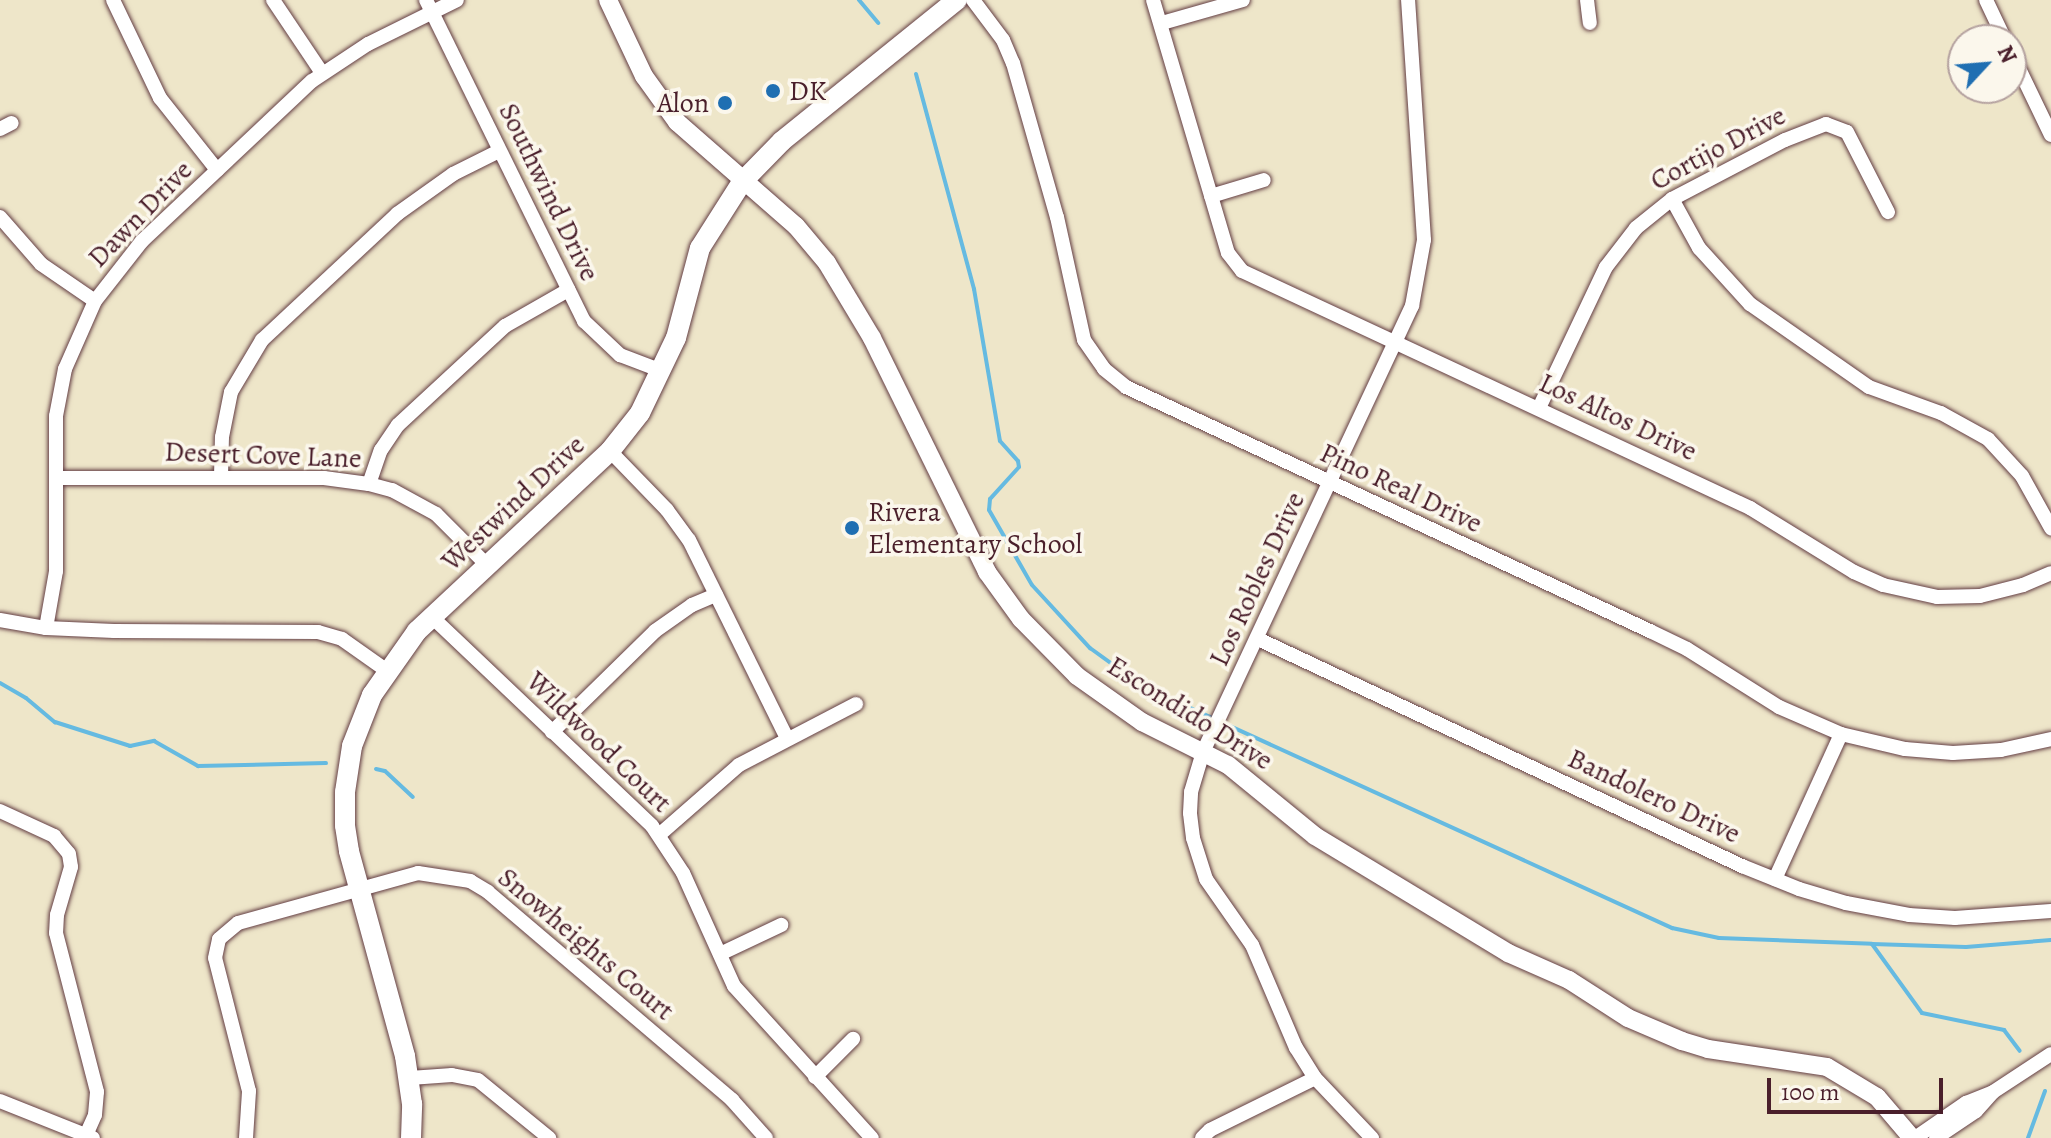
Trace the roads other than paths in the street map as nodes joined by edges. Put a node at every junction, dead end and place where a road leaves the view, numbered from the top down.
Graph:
1 (113, 0) edge
2 (273, 0) edge
3 (457, 0) edge
4 (608, 0) edge
5 (957, 0) edge
6 (973, 0) edge
7 (1153, 0) edge
8 (1243, 0) edge
9 (1408, 0) edge
10 (1587, 0) edge
11 (1986, 0) edge
12 (429, 6) edge
13 (1162, 23) junction
14 (1590, 23) dead end
15 (1997, 24) edge
16 (322, 73) junction
17 (2027, 84) edge
18 (2050, 131) edge
19 (499, 151) junction
20 (217, 170) junction
21 (1264, 180) dead end
22 (742, 182) junction
23 (1211, 196) junction
24 (1672, 199) junction
25 (1888, 212) dead end
26 (0, 217) edge
27 (568, 290) junction
28 (95, 301) junction
29 (1396, 343) junction
30 (662, 371) junction
31 (1539, 408) junction
32 (610, 451) junction
33 (221, 477) junction
34 (56, 478) junction
35 (369, 484) junction
36 (1330, 484) junction
37 (2051, 528) edge
38 (487, 565) junction
39 (2051, 573) edge
40 (716, 595) junction
41 (432, 617) junction
42 (0, 620) edge
43 (46, 628) junction
44 (1258, 639) junction
45 (386, 670) junction
46 (856, 704) dead end
47 (552, 732) junction
48 (1841, 734) junction
49 (787, 738) junction
50 (2051, 739) edge
51 (1203, 752) junction
52 (0, 811) edge
53 (659, 835) junction
54 (1775, 879) junction
55 (359, 890) junction
56 (2051, 911) edge
57 (781, 925) dead end
58 (720, 954) junction
59 (853, 1039) dead end
60 (2051, 1054) edge
61 (815, 1077) junction
62 (410, 1078) junction
63 (1315, 1078) junction
64 (1993, 1092) junction
65 (0, 1101) edge
66 (90, 1137) edge
67 (246, 1138) edge
68 (411, 1138) edge
69 (549, 1138) edge
70 (766, 1138) edge
71 (872, 1138) edge
72 (1202, 1138) edge
73 (1372, 1138) edge
74 (1913, 1138) edge
75 (1936, 1138) edge

1 - 20 street
2 - 16 street
3 - 12 street, Dawn Drive
4 - 22 street, Escondido Drive
5 - 22 main road, Westwind Drive
6 - 36 street, Pino Real Drive
7 - 13 street, Los Altos Drive
8 - 13 street
9 - 29 street, Los Robles Drive
10 - 14 street
11 - 15 street
12 - 16 street, Dawn Drive
12 - 19 street, Southwind Drive
13 - 23 street, Los Altos Drive
16 - 20 street, Dawn Drive
17 - 18 street
19 - 27 street, Southwind Drive
19 - 33 street
20 - 28 street, Dawn Drive
21 - 23 street
22 - 30 main road, Westwind Drive
22 - 51 street, Escondido Drive
23 - 29 street, Los Altos Drive
24 - 25 street, Cortijo Drive
24 - 31 street, Cortijo Drive
24 - 37 street
26 - 28 street
27 - 30 street, Southwind Drive
27 - 35 street
28 - 34 street, Dawn Drive
29 - 31 street, Los Altos Drive
29 - 36 street, Los Robles Drive
30 - 32 main road, Westwind Drive
31 - 39 street, Los Altos Drive
32 - 38 main road, Westwind Drive
32 - 40 street
33 - 34 street, Desert Cove Lane
33 - 35 street, Desert Cove Lane
34 - 43 street, Dawn Drive
35 - 38 street, Desert Cove Lane
36 - 44 street, Los Robles Drive
36 - 48 street, Pino Real Drive
38 - 41 main road, Westwind Drive
40 - 47 street
40 - 49 street
41 - 45 main road, Westwind Drive
41 - 47 street, Wildwood Court
42 - 43 street
43 - 45 street
44 - 51 street, Los Robles Drive
44 - 54 street, Bandolero Drive
45 - 55 main road, Westwind Drive
46 - 49 street
47 - 53 street, Wildwood Court
48 - 50 street, Pino Real Drive
48 - 54 street
49 - 53 street
51 - 63 street, Los Robles Drive
51 - 74 street, Escondido Drive
52 - 66 street
53 - 58 street, Wildwood Court
54 - 56 street, Bandolero Drive
55 - 62 main road, Westwind Drive
55 - 67 street, Snowheights Court
55 - 70 street, Snowheights Court
57 - 58 street
58 - 61 street, Wildwood Court
59 - 61 street
60 - 64 street
61 - 71 street, Wildwood Court
62 - 68 main road, Westwind Drive
62 - 69 street
63 - 72 street
63 - 73 street, Los Robles Drive
64 - 74 street
64 - 75 street
65 - 66 street

